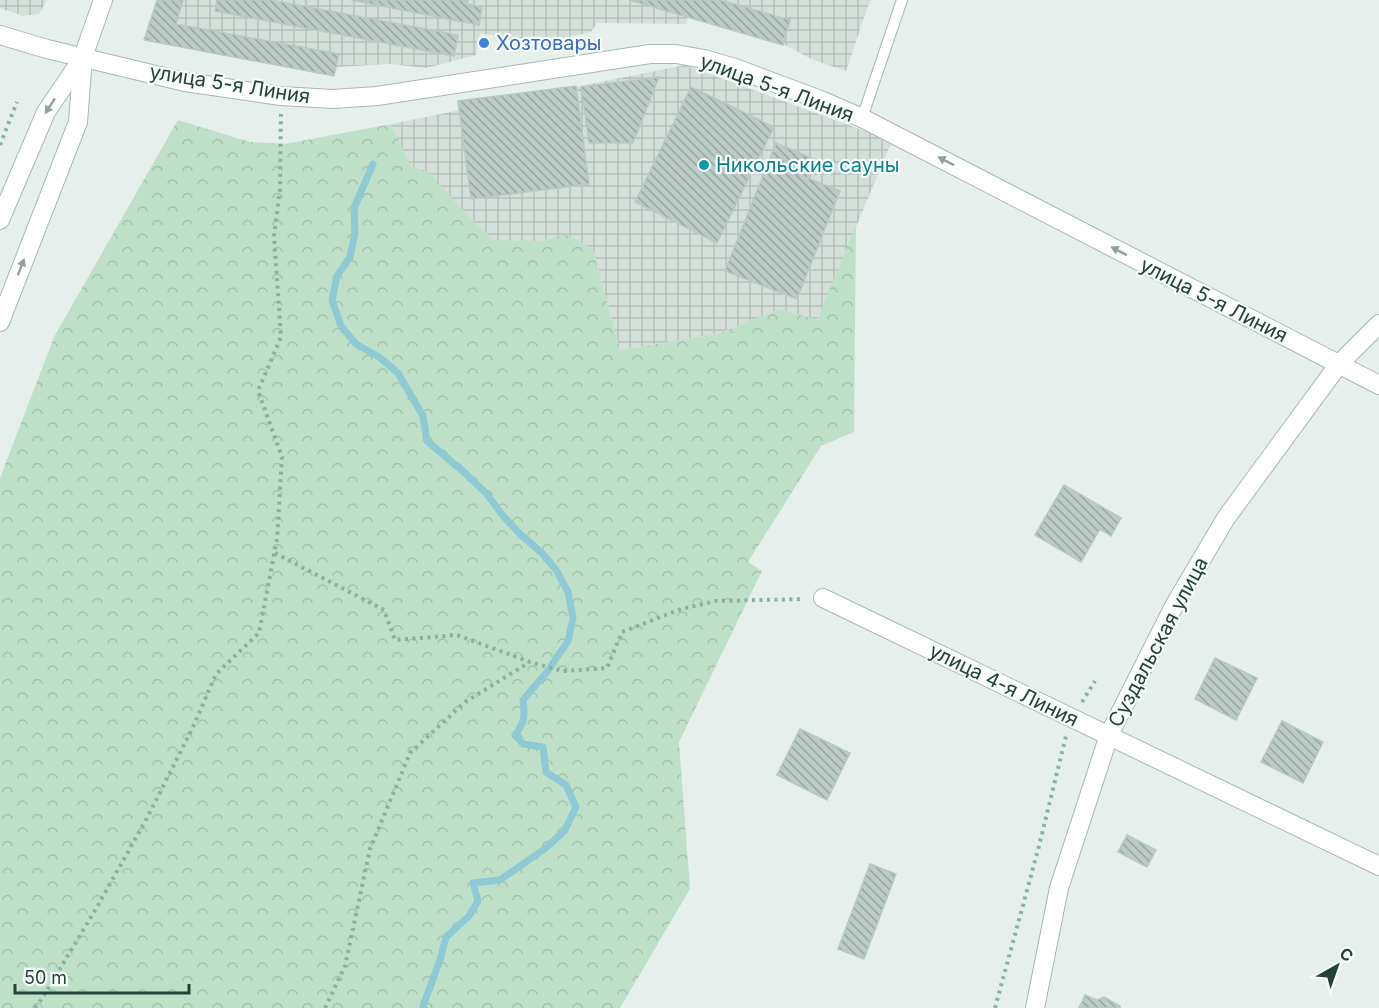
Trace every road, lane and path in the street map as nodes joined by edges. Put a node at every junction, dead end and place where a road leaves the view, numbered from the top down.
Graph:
1 (103, 0) edge
2 (902, 0) edge
3 (0, 35) edge
4 (83, 57) junction
5 (281, 96) junction
6 (16, 102) dead end
7 (862, 118) junction
8 (0, 145) edge
9 (0, 220) edge
10 (0, 322) edge
11 (1379, 324) edge
12 (1339, 364) junction
13 (1379, 385) edge
14 (275, 553) junction
15 (823, 598) joint
16 (530, 662) junction
17 (1095, 681) dead end
18 (1073, 718) junction
19 (1108, 735) junction
20 (1379, 866) edge
21 (35, 1008) edge
22 (325, 1008) edge
23 (995, 1008) edge
24 (1035, 1008) edge

1 - 4 street
2 - 7 lane
3 - 4 street, улица 5-я Линия
4 - 5 street, улица 5-я Линия
4 -> 9 street
10 -> 4 street
5 - 7 street, улица 5-я Линия
5 - 14 path
6 - 8 path
12 -> 7 street, улица 5-я Линия
11 - 12 street, Суздальская улица
12 - 13 street, улица 5-я Линия
12 - 19 street, Суздальская улица
14 - 16 path
14 - 21 path
15 - 16 path
15 - 18 street, улица 4-я Линия
16 - 22 path
17 - 18 path
18 - 19 street, улица 4-я Линия
18 - 23 path
19 - 20 street, улица 4-я Линия
19 - 24 street, Суздальская улица

